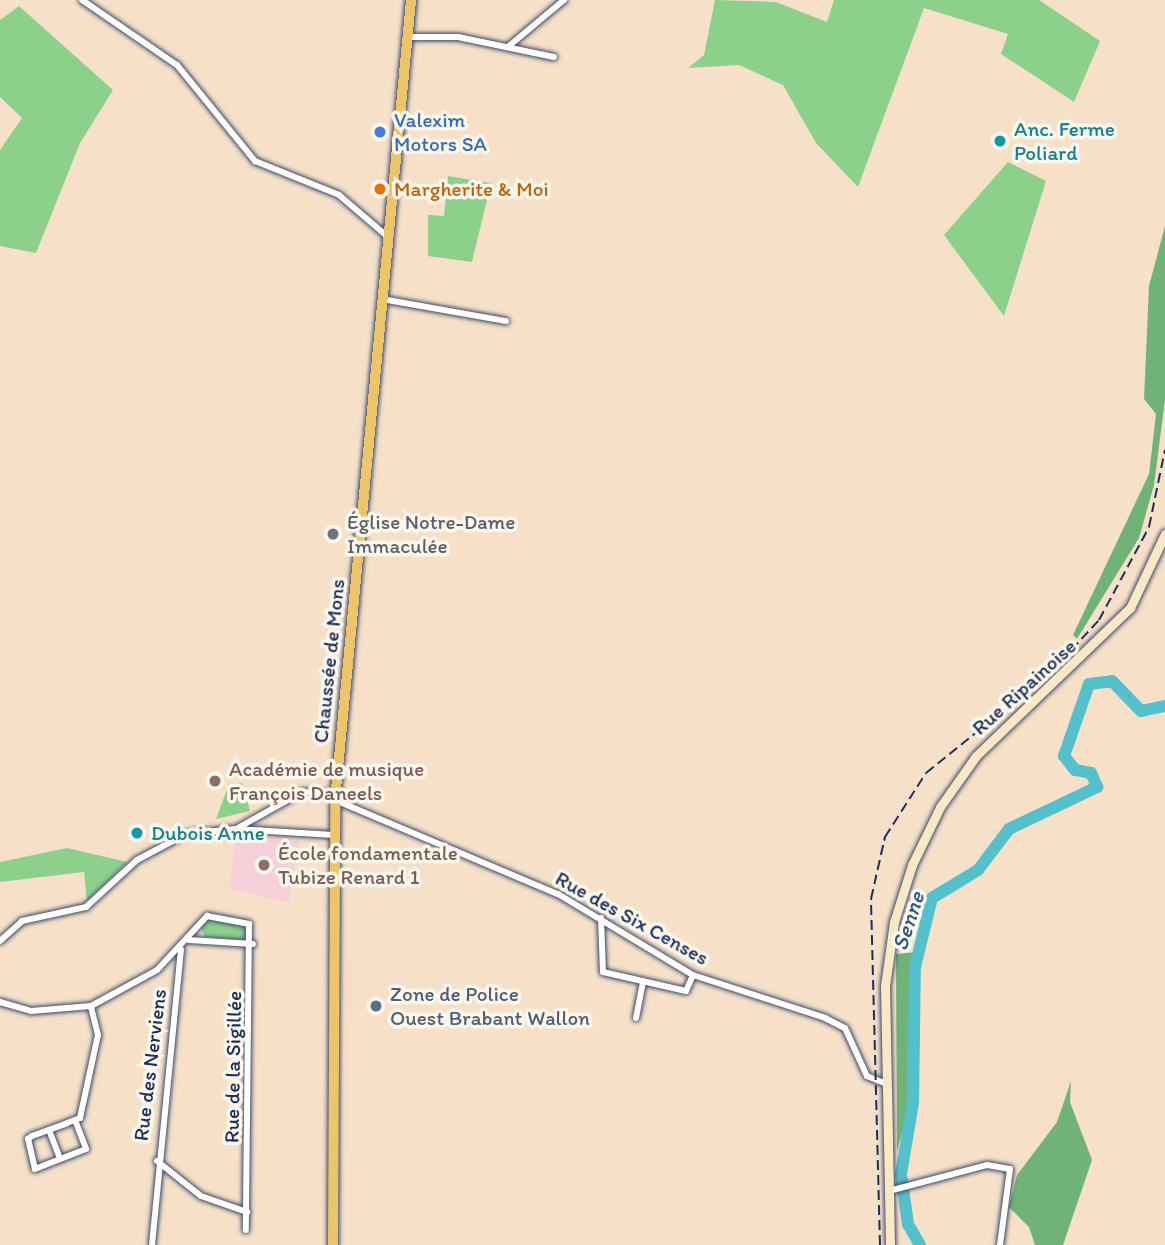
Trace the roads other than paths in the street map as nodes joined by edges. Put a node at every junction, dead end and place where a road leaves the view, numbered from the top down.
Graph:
1 (82, 0) edge
2 (411, 0) edge
3 (564, 0) edge
4 (407, 37) junction
5 (509, 46) junction
6 (554, 57) dead end
7 (388, 237) junction
8 (382, 299) junction
9 (506, 321) dead end
10 (1165, 534) edge
11 (336, 797) junction
12 (236, 829) junction
13 (334, 835) junction
14 (601, 918) junction
15 (189, 940) junction
16 (0, 941) edge
17 (253, 944) junction
18 (181, 949) junction
19 (693, 975) junction
20 (643, 983) junction
21 (0, 1002) edge
22 (91, 1006) junction
23 (636, 1018) dead end
24 (887, 1084) junction
25 (75, 1120) junction
26 (49, 1130) junction
27 (60, 1159) junction
28 (157, 1161) junction
29 (893, 1190) junction
30 (247, 1212) junction
31 (246, 1230) dead end
32 (152, 1245) edge
33 (333, 1245) edge
34 (890, 1245) edge
35 (1000, 1245) edge

1 - 7 street
2 - 4 main road, Chaussée de Mons
3 - 5 street
4 - 5 street
4 - 7 main road, Chaussée de Mons
5 - 6 street
7 - 8 main road, Chaussée de Mons
8 - 9 street
8 - 11 main road, Chaussée de Mons
10 - 24 street, Rue Ripainoise
11 - 12 street
11 - 13 main road, Chaussée de Mons
11 - 14 street, Rue des Six Censes
12 - 13 street
12 - 16 street
13 - 33 main road, Chaussée de Mons
14 - 19 street, Rue des Six Censes
14 - 20 street
15 - 17 street
15 - 17 street, Rue de la Sigillée
15 - 18 street
17 - 30 street, Rue de la Sigillée
18 - 22 street
18 - 28 street, Rue des Nerviens
19 - 20 street
19 - 24 street, Rue des Six Censes
20 - 23 street
21 - 22 street
22 - 25 street
24 - 29 street, Rue Ripainoise
25 - 26 street
25 - 27 street
26 - 27 street
26 - 27 street
28 - 30 street
28 - 32 street, Rue des Nerviens
29 - 34 street, Rue Ripainoise
29 - 35 street
30 - 31 street, Rue de la Sigillée

